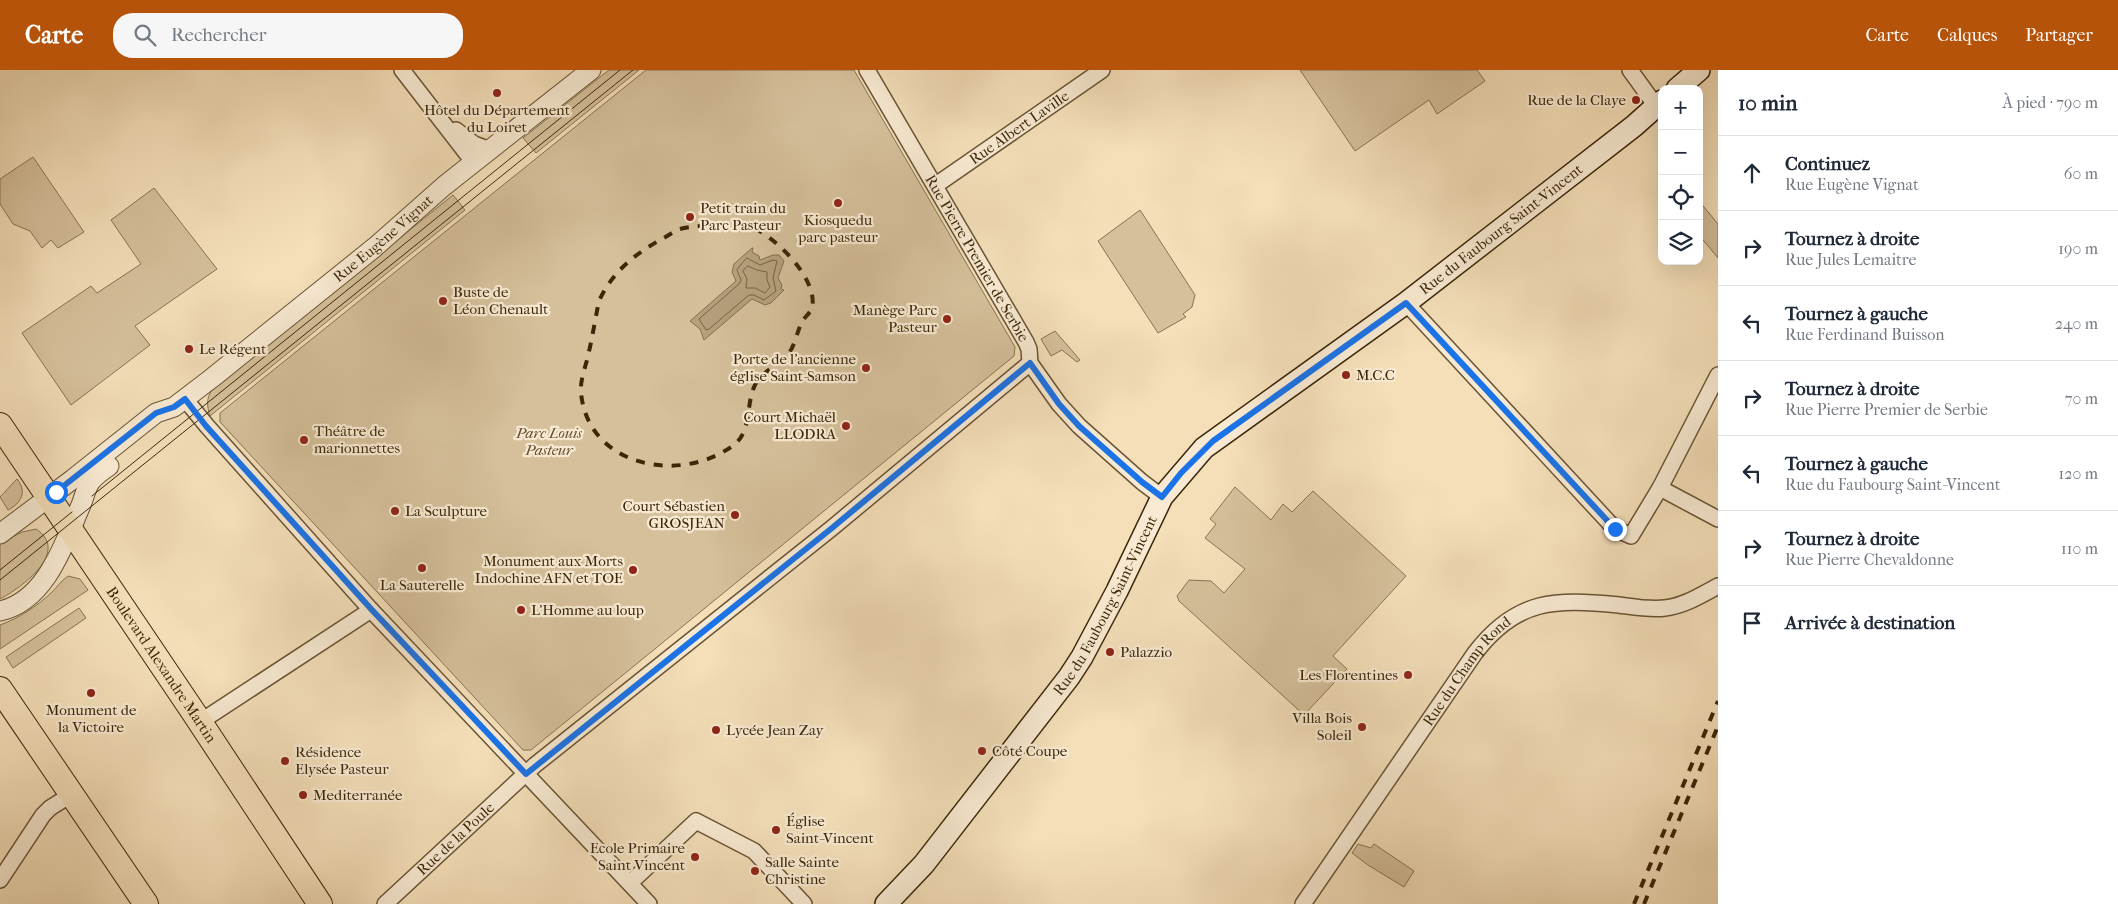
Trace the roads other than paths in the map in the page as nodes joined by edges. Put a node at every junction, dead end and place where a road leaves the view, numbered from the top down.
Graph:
1 (402, 70) edge
2 (591, 70) edge
3 (867, 70) edge
4 (1102, 70) edge
5 (1630, 70) edge
6 (1699, 70) edge
7 (1681, 85) edge
8 (425, 102) junction
9 (1658, 103) edge
10 (1658, 105) edge
11 (490, 150) junction
12 (468, 167) junction
13 (936, 185) junction
14 (1406, 303) junction
15 (1030, 363) junction
16 (1718, 375) edge
17 (180, 403) junction
18 (0, 425) edge
19 (50, 488) junction
20 (1660, 488) junction
21 (1162, 497) junction
22 (1718, 519) edge
23 (71, 530) junction
24 (0, 534) edge
25 (1718, 586) edge
26 (372, 610) junction
27 (0, 612) edge
28 (0, 689) edge
29 (200, 722) junction
30 (526, 774) junction
31 (72, 794) junction
32 (0, 880) edge
33 (630, 884) junction
34 (146, 904) edge
35 (320, 904) edge
36 (385, 904) edge
37 (649, 904) edge
38 (804, 904) edge
39 (886, 904) edge
40 (1303, 904) edge

1 - 8 street
2 - 11 street, Rue Eugène Vignat
3 - 13 street, Rue Pierre Premier de Serbie
4 - 13 street, Rue Albert Laville
5 - 9 street
6 - 7 main road
8 - 11 street
8 - 12 street
10 - 14 main road, Rue du Faubourg Saint-Vincent
11 - 12 street, Rue Eugène Vignat
12 - 17 street, Rue Eugène Vignat
13 - 15 street, Rue Pierre Premier de Serbie
14 - 20 street
14 - 21 main road, Rue du Faubourg Saint-Vincent
15 - 21 street, Rue Pierre Premier de Serbie
15 - 30 street, Rue de la Poule
16 - 20 street
17 - 19 street, Rue Eugène Vignat
17 - 23 street, Rue Eugène Vignat
17 - 26 street
18 - 19 main road, Boulevard Alexandre Martin
19 - 23 main road, Boulevard Alexandre Martin
19 - 24 street, Rue Eugène Vignat
20 - 22 street
21 - 39 main road, Rue du Faubourg Saint-Vincent
23 - 27 street, Rue Eugène Vignat
23 - 29 main road, Boulevard Alexandre Martin
25 - 40 street, Rue du Champ Rond
26 - 29 street
26 - 30 street
28 - 31 main road
29 - 35 main road, Boulevard Alexandre Martin
30 - 33 street
30 - 36 street, Rue de la Poule
31 - 32 street
31 - 34 main road
33 - 37 street
33 - 38 street

